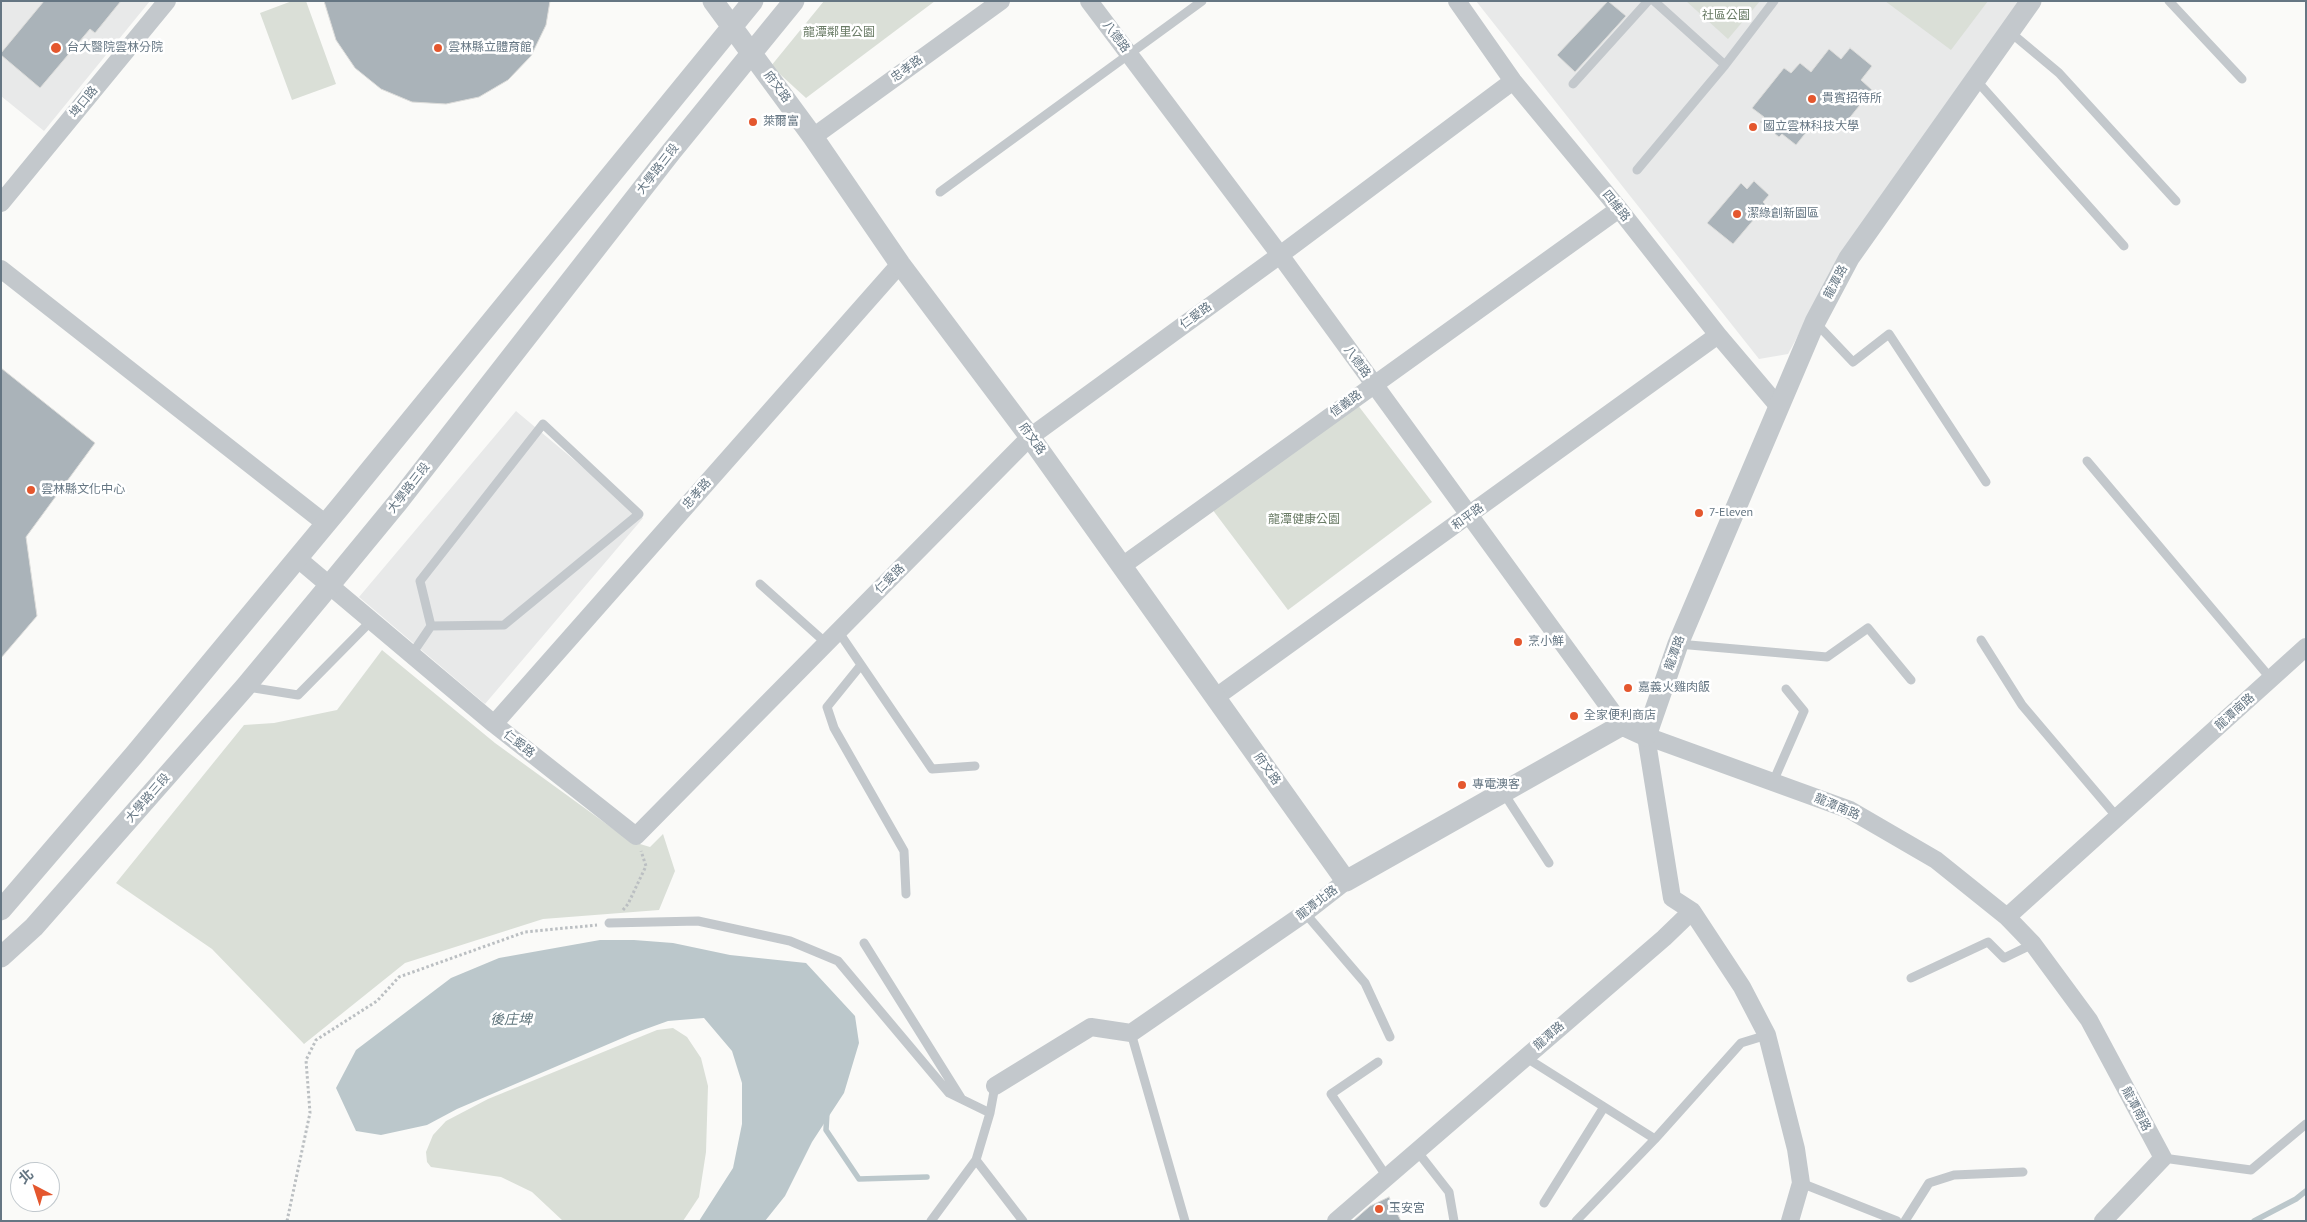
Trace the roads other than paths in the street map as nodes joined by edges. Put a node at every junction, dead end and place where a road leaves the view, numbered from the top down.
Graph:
1 (167, 1) edge
2 (713, 1) edge
3 (753, 1) edge
4 (794, 1) edge
5 (1001, 1) edge
6 (1089, 1) edge
7 (1202, 1) edge
8 (1457, 1) edge
9 (1648, 1) edge
10 (1654, 1) edge
11 (1774, 1) edge
12 (2031, 1) edge
13 (2169, 1) edge
14 (731, 27) junction
15 (2010, 32) junction
16 (751, 53) junction
17 (1128, 54) junction
18 (1725, 65) junction
19 (2242, 78) dead end
20 (1976, 80) junction
21 (1513, 81) junction
22 (1573, 84) dead end
23 (813, 137) junction
24 (1637, 170) dead end
25 (940, 192) dead end
26 (2176, 201) dead end
27 (1, 203) edge
28 (1619, 209) junction
29 (2124, 246) dead end
30 (1280, 255) junction
31 (900, 264) junction
32 (1, 269) edge
33 (1815, 322) junction
34 (1718, 335) junction
35 (1373, 385) junction
36 (1779, 407) junction
37 (1030, 437) junction
38 (2087, 461) dead end
39 (1986, 482) dead end
40 (1469, 516) junction
41 (326, 524) junction
42 (297, 558) junction
43 (1122, 566) junction
44 (760, 584) dead end
45 (330, 585) junction
46 (372, 620) junction
47 (431, 626) junction
48 (838, 631) junction
49 (1981, 640) dead end
50 (826, 643) junction
51 (1678, 644) junction
52 (2304, 651) edge
53 (412, 654) junction
54 (861, 665) junction
55 (1911, 680) dead end
56 (2272, 680) junction
57 (245, 687) junction
58 (1786, 689) dead end
59 (1216, 697) junction
60 (494, 724) junction
61 (1622, 725) junction
62 (1646, 736) junction
63 (975, 766) dead end
64 (1773, 782) junction
65 (1503, 792) junction
66 (2118, 817) junction
67 (1549, 863) dead end
68 (1346, 881) junction
69 (906, 894) dead end
70 (1, 910) edge
71 (1692, 911) junction
72 (1305, 913) junction
73 (2007, 917) junction
74 (609, 923) road end
75 (864, 943) dead end
76 (2033, 944) junction
77 (1, 956) edge
78 (1911, 978) dead end
79 (1131, 1033) junction
80 (1767, 1035) junction
81 (1390, 1037) dead end
82 (1525, 1057) junction
83 (1378, 1062) dead end
84 (995, 1086) joint
85 (961, 1099) junction
86 (1604, 1107) junction
87 (990, 1113) junction
88 (2306, 1124) edge
89 (1655, 1139) junction
90 (1417, 1151) junction
91 (2163, 1158) junction
92 (976, 1160) junction
93 (2023, 1172) dead end
94 (1387, 1177) junction
95 (1801, 1183) junction
96 (1544, 1203) dead end
97 (931, 1221) edge
98 (1023, 1221) edge
99 (1184, 1221) edge
100 (1336, 1221) edge
101 (1454, 1221) edge
102 (1576, 1221) edge
103 (1790, 1221) edge
104 (1897, 1221) edge
105 (1905, 1221) edge
106 (2103, 1221) edge

1 - 27 street, 埤口路
2 - 14 street, 府文路
3 - 14 street
4 - 16 street, 大學路三段
5 - 23 street, 忠孝路
6 - 17 street, 八德路
7 - 17 lane
8 - 21 street, 四維路
9 - 22 lane
10 - 18 lane
11 - 18 lane
12 - 15 street, 龍潭路
13 - 19 lane
14 - 16 street, 府文路
14 - 41 street
15 - 20 street, 龍潭路
15 - 26 lane
16 - 23 street, 府文路
16 - 45 street, 大學路三段
17 - 25 lane
17 - 30 street, 八德路
18 - 24 lane
20 - 29 lane
20 - 33 street, 龍潭路
21 - 28 street, 四維路
21 - 30 street, 仁愛路
23 - 31 street, 府文路
28 - 34 street, 四維路
28 - 35 street, 信義路
30 - 35 street, 八德路
30 - 37 street, 仁愛路
31 - 37 street, 府文路
31 - 60 street, 忠孝路
32 - 41 street
33 - 36 street, 龍潭路
33 - 39 lane
34 - 36 street, 四維路
34 - 40 street, 和平路
35 - 40 street, 八德路
35 - 43 street, 信義路
36 - 51 street, 龍潭路
37 - 43 street, 府文路
37 - 48 street, 仁愛路
38 - 56 lane
40 - 59 street, 和平路
40 - 61 street, 八德路
41 - 42 street
42 - 45 street, 仁愛路
42 - 70 street
43 - 59 street, 府文路
44 - 50 lane
45 - 46 street, 仁愛路
45 - 57 street, 大學路三段
46 - 53 street, 仁愛路
46 - 57 lane
47 - 47 lane
47 - 53 lane
48 - 50 street, 仁愛路
48 - 54 lane
49 - 66 lane
50 - 60 street, 仁愛路
51 - 55 lane
51 - 62 street, 龍潭路
52 - 56 street, 龍潭南路
53 - 60 street, 仁愛路
54 - 63 lane
54 - 69 lane
56 - 66 street, 龍潭南路
57 - 77 street, 大學路三段
58 - 64 lane
59 - 68 street, 府文路
61 - 62 street
61 - 65 street, 龍潭北路
62 - 64 street, 龍潭南路
62 - 71 street, 龍潭路
64 - 73 street, 龍潭南路
65 - 67 lane
65 - 68 street, 龍潭北路
66 - 73 street, 龍潭南路
68 - 72 street, 龍潭北路
71 - 80 street
71 - 82 street, 龍潭路
72 - 79 street, 龍潭北路
72 - 81 lane
73 - 76 street, 龍潭南路
74 - 85 lane
75 - 85 lane
76 - 78 lane
76 - 91 street, 龍潭南路
79 - 84 street
79 - 99 lane
80 - 89 lane
80 - 95 street
82 - 86 lane
82 - 90 street, 龍潭路
83 - 94 lane
84 - 87 lane
85 - 87 lane
86 - 89 lane
86 - 96 lane
87 - 92 lane
88 - 91 lane
89 - 102 lane
90 - 94 street, 龍潭路
90 - 101 lane
91 - 106 street
92 - 97 lane
92 - 98 lane
93 - 105 lane
94 - 100 street, 龍潭路
95 - 103 street
95 - 104 lane

